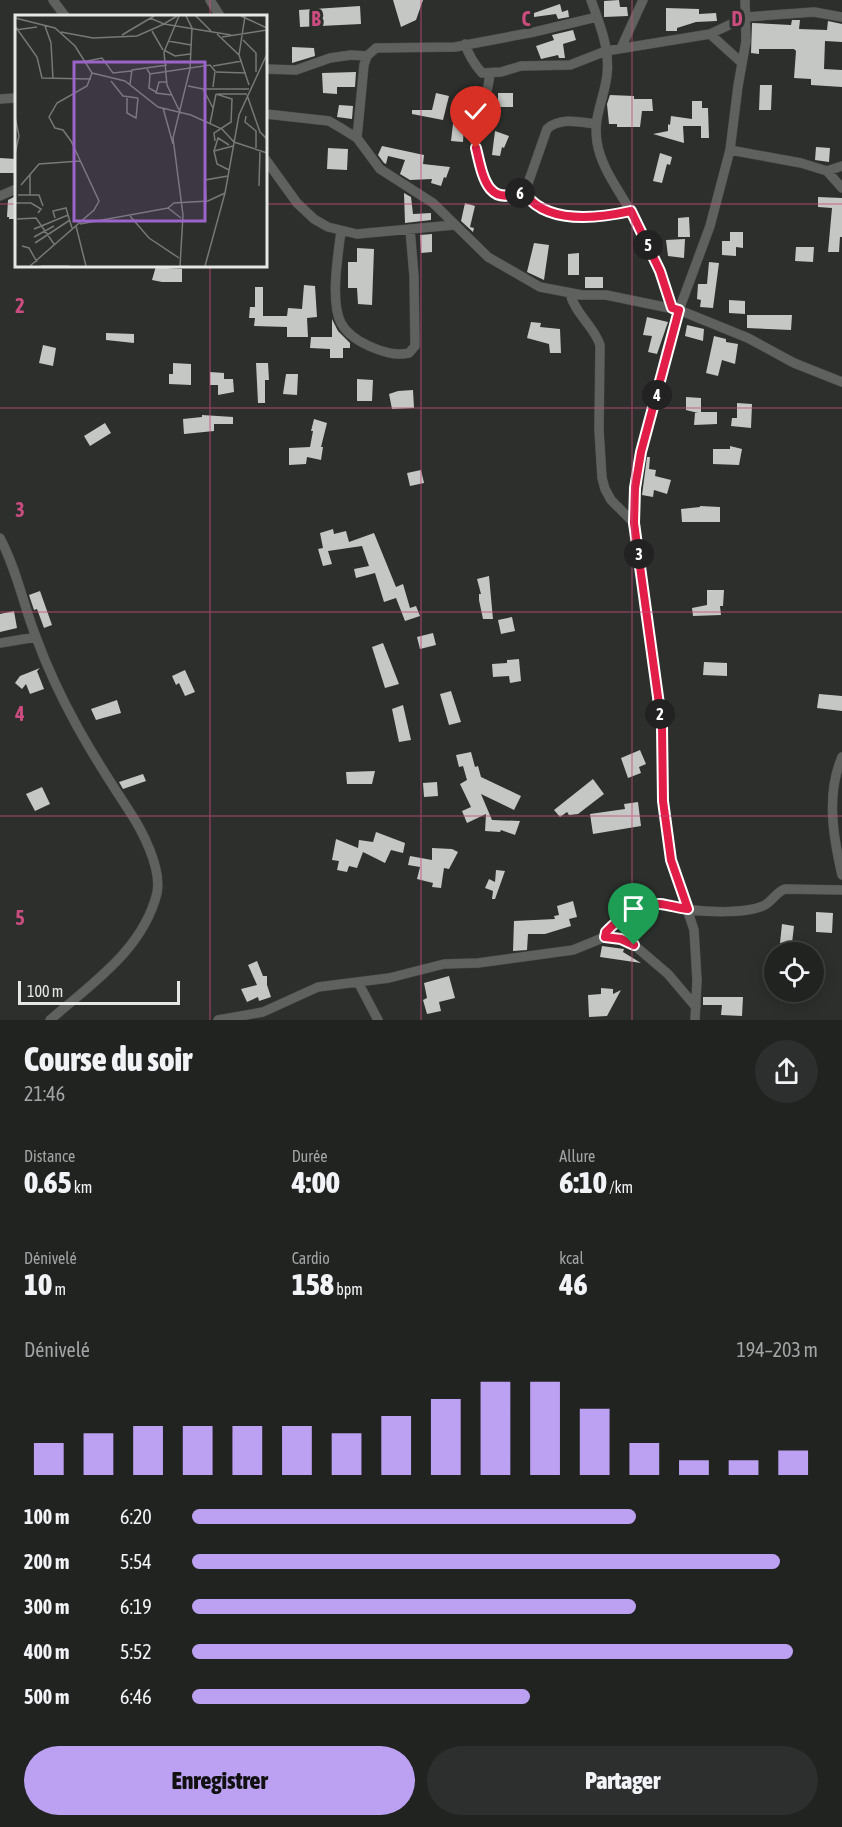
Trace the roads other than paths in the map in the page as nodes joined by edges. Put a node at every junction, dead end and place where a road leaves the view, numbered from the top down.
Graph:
1 (53, 0) edge
2 (210, 0) edge
3 (591, 0) edge
4 (644, 0) edge
5 (745, 0) edge
6 (64, 15) edge
7 (219, 15) edge
8 (842, 16) edge
9 (597, 17) junction
10 (746, 17) junction
11 (710, 34) junction
12 (465, 44) junction
13 (621, 48) junction
14 (606, 51) junction
15 (367, 56) junction
16 (742, 63) junction
17 (267, 69) edge
18 (490, 73) junction
19 (15, 98) edge
20 (0, 99) edge
21 (267, 114) edge
22 (595, 123) junction
23 (357, 138) junction
24 (730, 150) junction
25 (267, 161) edge
26 (842, 166) edge
27 (827, 171) junction
28 (842, 188) edge
29 (15, 189) edge
30 (526, 189) junction
31 (0, 196) edge
32 (631, 211) junction
33 (454, 225) junction
34 (410, 229) junction
35 (341, 231) junction
36 (570, 294) junction
37 (675, 309) junction
38 (842, 382) edge
39 (634, 523) junction
40 (0, 538) edge
41 (36, 636) junction
42 (0, 644) edge
43 (842, 757) edge
44 (842, 875) edge
45 (842, 890) edge
46 (688, 909) junction
47 (605, 937) junction
48 (358, 982) junction
49 (696, 1007) junction
50 (50, 1020) edge
51 (218, 1020) edge
52 (378, 1020) edge
53 (695, 1020) edge

1 - 6 street
2 - 7 street
3 - 9 street
4 - 13 street
5 - 10 street
8 - 10 street
9 - 12 street
9 - 14 street
10 - 11 street
10 - 16 street
11 - 13 street
11 - 16 street
12 - 15 street
12 - 18 street
13 - 14 street
14 - 18 street
14 - 22 street
15 - 17 street
15 - 23 street
16 - 24 street
18 - 30 street
19 - 20 street
21 - 23 street
22 - 30 street
22 - 32 street
23 - 33 street
24 - 27 street
24 - 37 street
25 - 35 street
26 - 27 street
27 - 28 street
29 - 31 street
30 - 32 street
32 - 37 street
33 - 34 street
33 - 36 street
34 - 35 street
34 - 35 street
36 - 37 street
36 - 39 street
37 - 38 street
37 - 39 street
39 - 46 street
40 - 41 street
41 - 42 street
41 - 50 street
43 - 44 street
45 - 46 street
46 - 47 street
46 - 49 street
47 - 48 street
47 - 49 street
48 - 51 street
48 - 52 street
49 - 53 street

